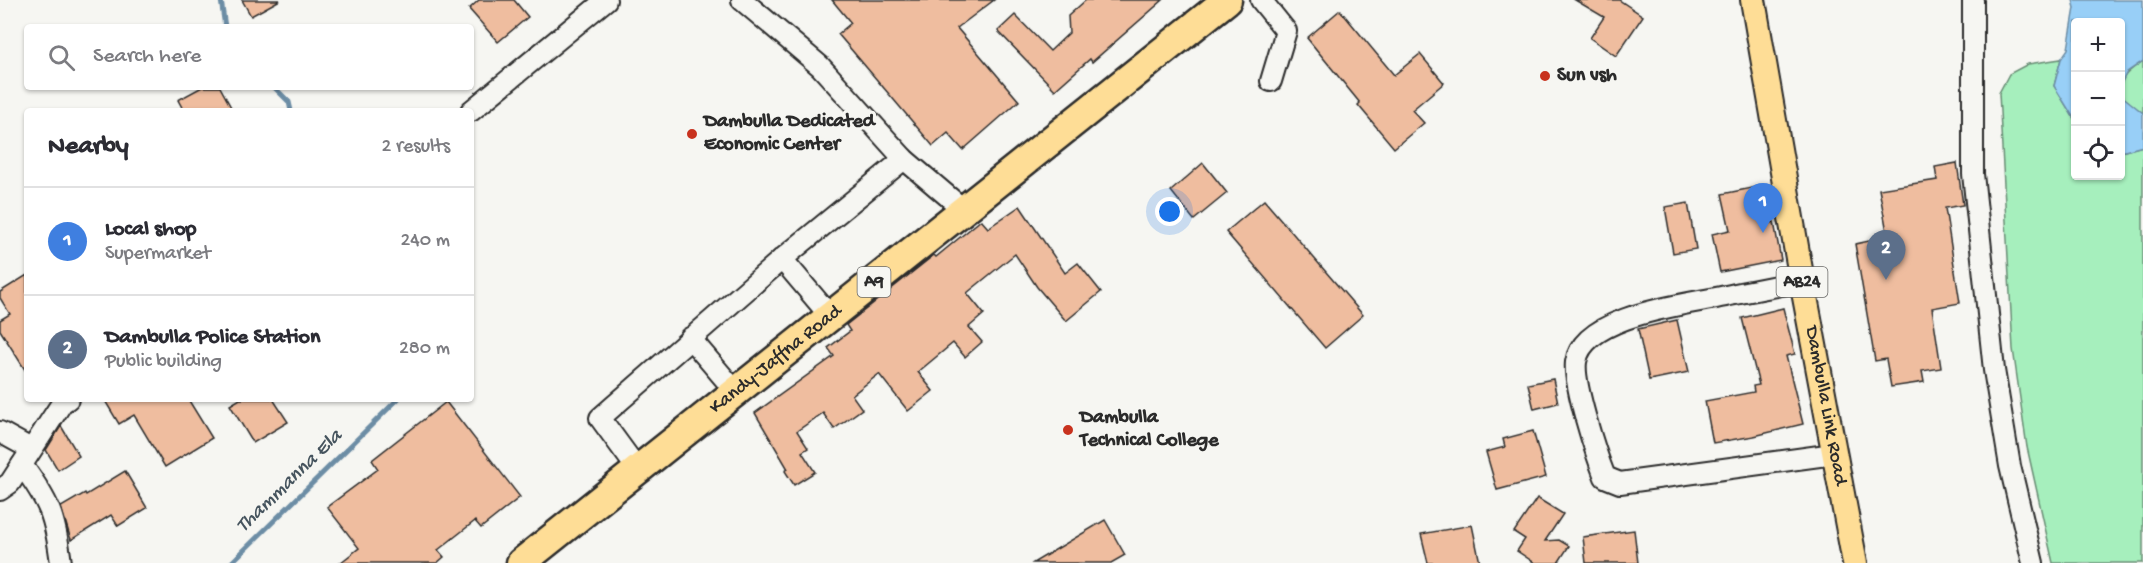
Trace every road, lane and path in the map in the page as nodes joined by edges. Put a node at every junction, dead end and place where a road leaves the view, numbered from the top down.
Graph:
1 (606, 0) edge
2 (742, 0) edge
3 (1227, 0) edge
4 (1261, 0) edge
5 (1753, 0) edge
6 (1973, 0) edge
7 (1271, 81) dead end
8 (474, 109) edge
9 (904, 159) junction
10 (964, 210) junction
11 (782, 259) junction
12 (1802, 281) junction
13 (831, 317) junction
14 (690, 338) junction
15 (736, 392) junction
16 (64, 402) edge
17 (0, 432) edge
18 (1834, 454) junction
19 (26, 457) junction
20 (638, 470) junction
21 (0, 490) edge
22 (62, 563) edge
23 (521, 563) edge
24 (1855, 563) edge
25 (2033, 563) edge

1 - 8 street
2 - 9 street
3 - 10 highway, Kandy-Jaffna Road / A9
4 - 7 street
5 - 12 main road, Dambulla Link Road / AB24
6 - 25 street
9 - 10 street
9 - 11 street
10 - 13 highway, Kandy-Jaffna Road / A9
11 - 13 street
11 - 14 street
12 - 18 main road, Dambulla Link Road / AB24
12 - 18 street
13 - 15 highway, Kandy-Jaffna Road / A9
14 - 15 street
14 - 20 street
15 - 20 highway, Kandy-Jaffna Road / A9
16 - 19 street
17 - 19 street
18 - 24 main road, Dambulla Link Road / AB24
19 - 21 street
19 - 22 street
20 - 23 highway, Kandy-Jaffna Road / A9

